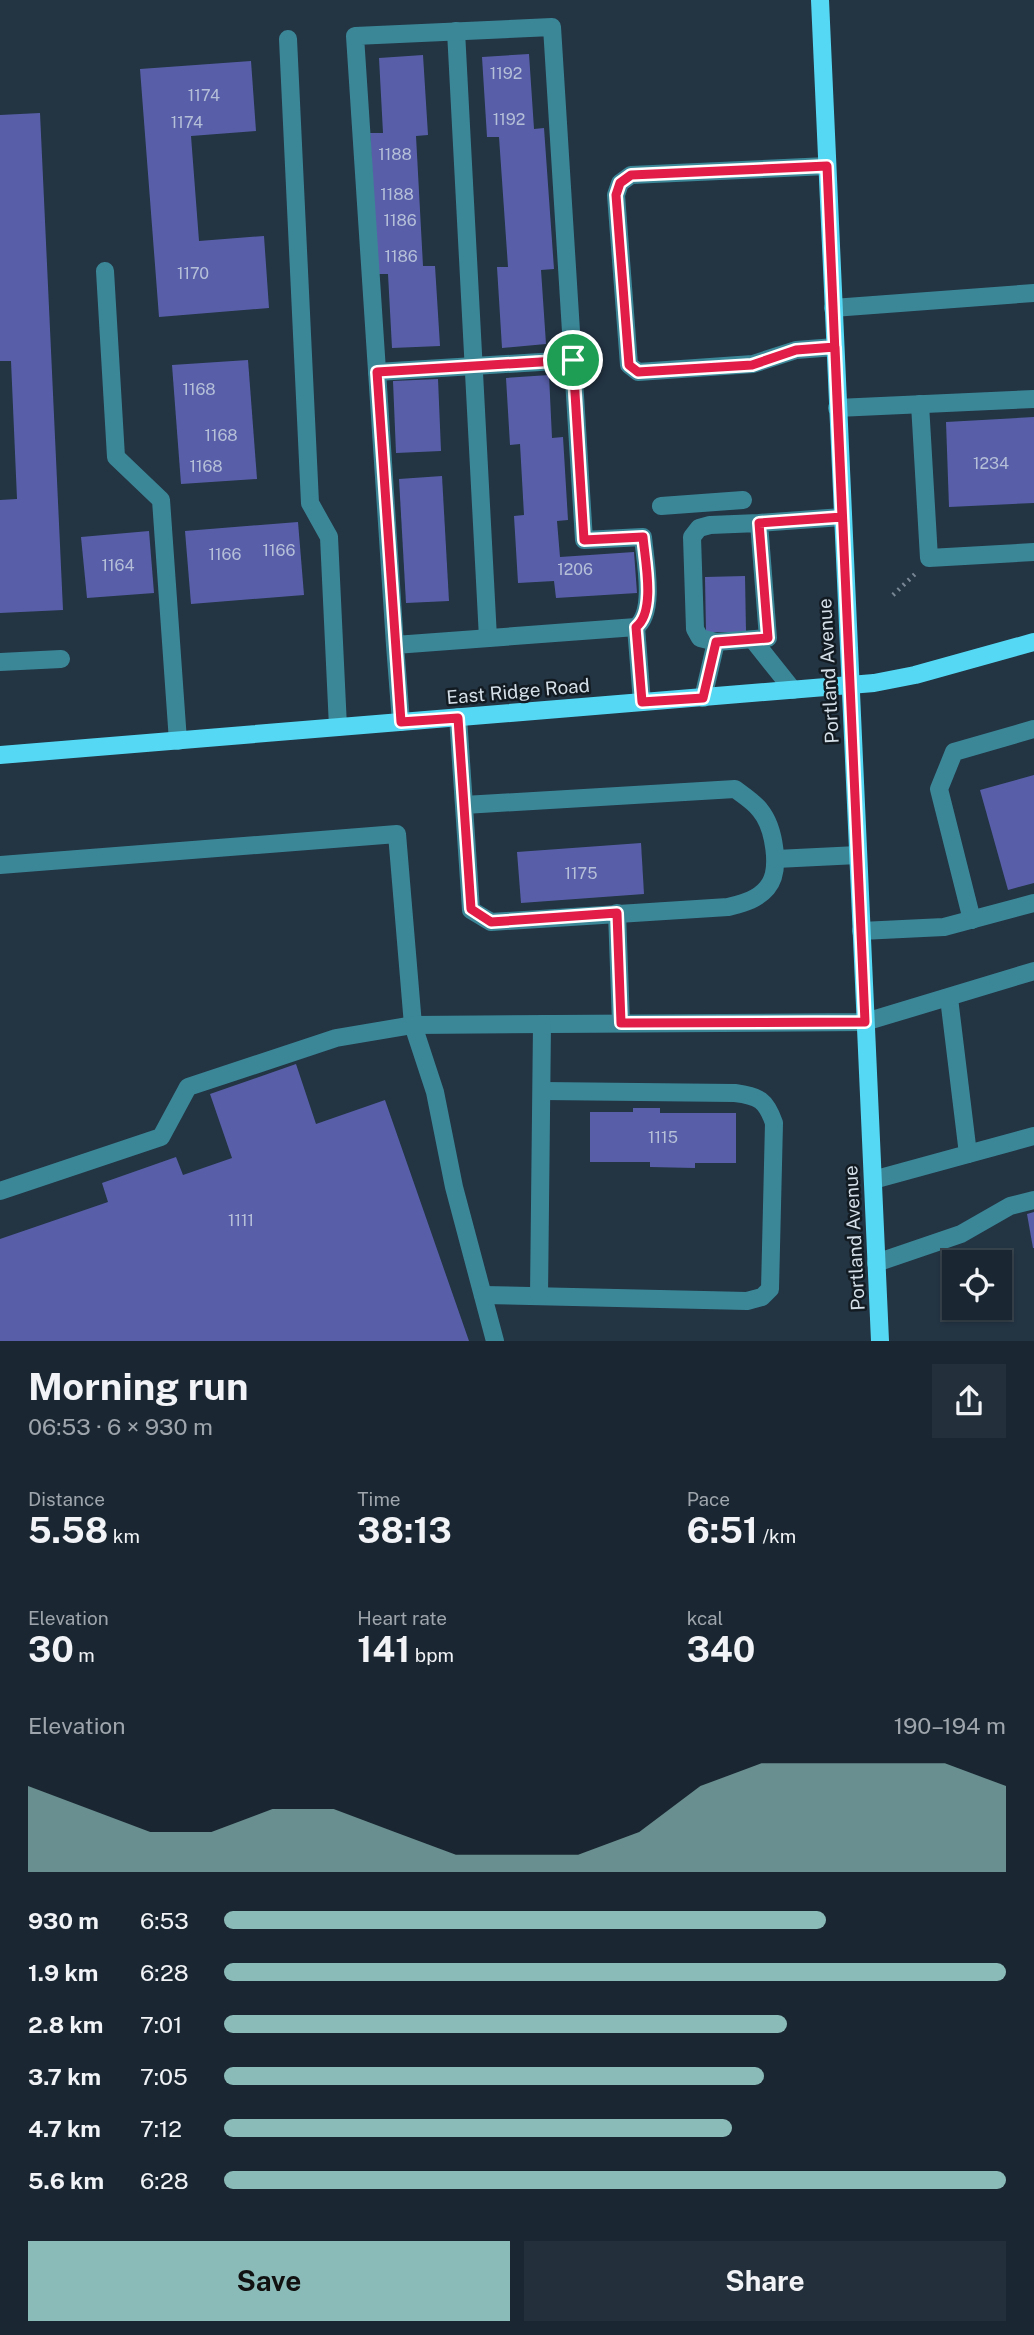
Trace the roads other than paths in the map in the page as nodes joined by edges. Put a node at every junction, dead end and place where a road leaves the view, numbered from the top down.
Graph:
1 (820, 0) edge
2 (456, 31) junction
3 (288, 39) dead end
4 (827, 166) junction
5 (105, 271) dead end
6 (1034, 293) edge
7 (833, 308) junction
8 (835, 347) junction
9 (573, 360) junction
10 (474, 366) junction
11 (377, 372) junction
12 (1034, 399) edge
13 (920, 404) junction
14 (837, 408) junction
15 (743, 500) dead end
16 (662, 506) dead end
17 (842, 517) junction
18 (759, 523) junction
19 (1034, 552) edge
20 (636, 627) junction
21 (488, 638) junction
22 (753, 640) junction
23 (716, 642) junction
24 (1034, 642) edge
25 (395, 645) junction
26 (61, 659) dead end
27 (0, 662) edge
28 (849, 685) junction
29 (793, 690) junction
30 (703, 698) junction
31 (642, 702) junction
32 (458, 718) junction
33 (401, 722) junction
34 (338, 727) junction
35 (1034, 729) edge
36 (178, 741) junction
37 (0, 755) edge
38 (464, 805) junction
39 (858, 855) junction
40 (776, 859) junction
41 (0, 865) edge
42 (1034, 903) edge
43 (617, 913) junction
44 (972, 920) junction
45 (861, 931) junction
46 (1034, 971) edge
47 (949, 998) junction
48 (865, 1022) junction
49 (621, 1023) junction
50 (542, 1024) junction
51 (413, 1025) junction
52 (542, 1091) junction
53 (1034, 1136) edge
54 (968, 1154) junction
55 (873, 1180) junction
56 (0, 1191) edge
57 (1034, 1200) edge
58 (876, 1263) junction
59 (482, 1295) junction
60 (540, 1296) junction
61 (495, 1341) edge
62 (880, 1341) edge

1 - 4 main road, Portland Avenue
2 - 9 lane
2 - 10 lane
2 - 11 lane
3 - 34 lane
4 - 7 main road, Portland Avenue
4 - 8 lane
5 - 36 lane
6 - 7 lane
7 - 8 main road, Portland Avenue
8 - 14 main road, Portland Avenue
9 - 10 lane
9 - 20 lane
10 - 11 lane
10 - 21 lane
11 - 25 lane
12 - 13 lane
13 - 14 lane
13 - 19 lane
14 - 17 main road, Portland Avenue
15 - 16 lane
17 - 18 lane
17 - 28 main road, Portland Avenue
18 - 22 lane
18 - 23 lane
20 - 21 lane
20 - 31 lane
21 - 25 lane
22 - 23 lane
22 - 29 lane
23 - 30 lane
24 - 28 main road, East Ridge Road
25 - 33 lane
26 - 27 lane
28 - 29 main road, East Ridge Road
28 - 39 main road, Portland Avenue
29 - 30 main road, East Ridge Road
30 - 31 main road, East Ridge Road
31 - 32 main road, East Ridge Road
32 - 33 main road, East Ridge Road
32 - 38 lane
33 - 34 main road, East Ridge Road
34 - 36 main road, East Ridge Road
35 - 44 lane
36 - 37 main road, East Ridge Road
38 - 40 lane
38 - 43 lane
39 - 40 lane
39 - 45 main road, Portland Avenue
40 - 43 lane
41 - 51 lane
42 - 44 lane
43 - 49 lane
44 - 45 lane
45 - 48 main road, Portland Avenue
46 - 47 lane
47 - 48 lane
47 - 54 lane
48 - 49 lane
48 - 55 main road, Portland Avenue
49 - 50 lane
50 - 51 lane
50 - 52 lane
51 - 56 lane
51 - 59 lane
52 - 60 lane
52 - 60 lane
53 - 54 lane
54 - 55 lane
55 - 58 main road, Portland Avenue
57 - 58 lane
58 - 62 main road, Portland Avenue
59 - 60 lane
59 - 61 lane

